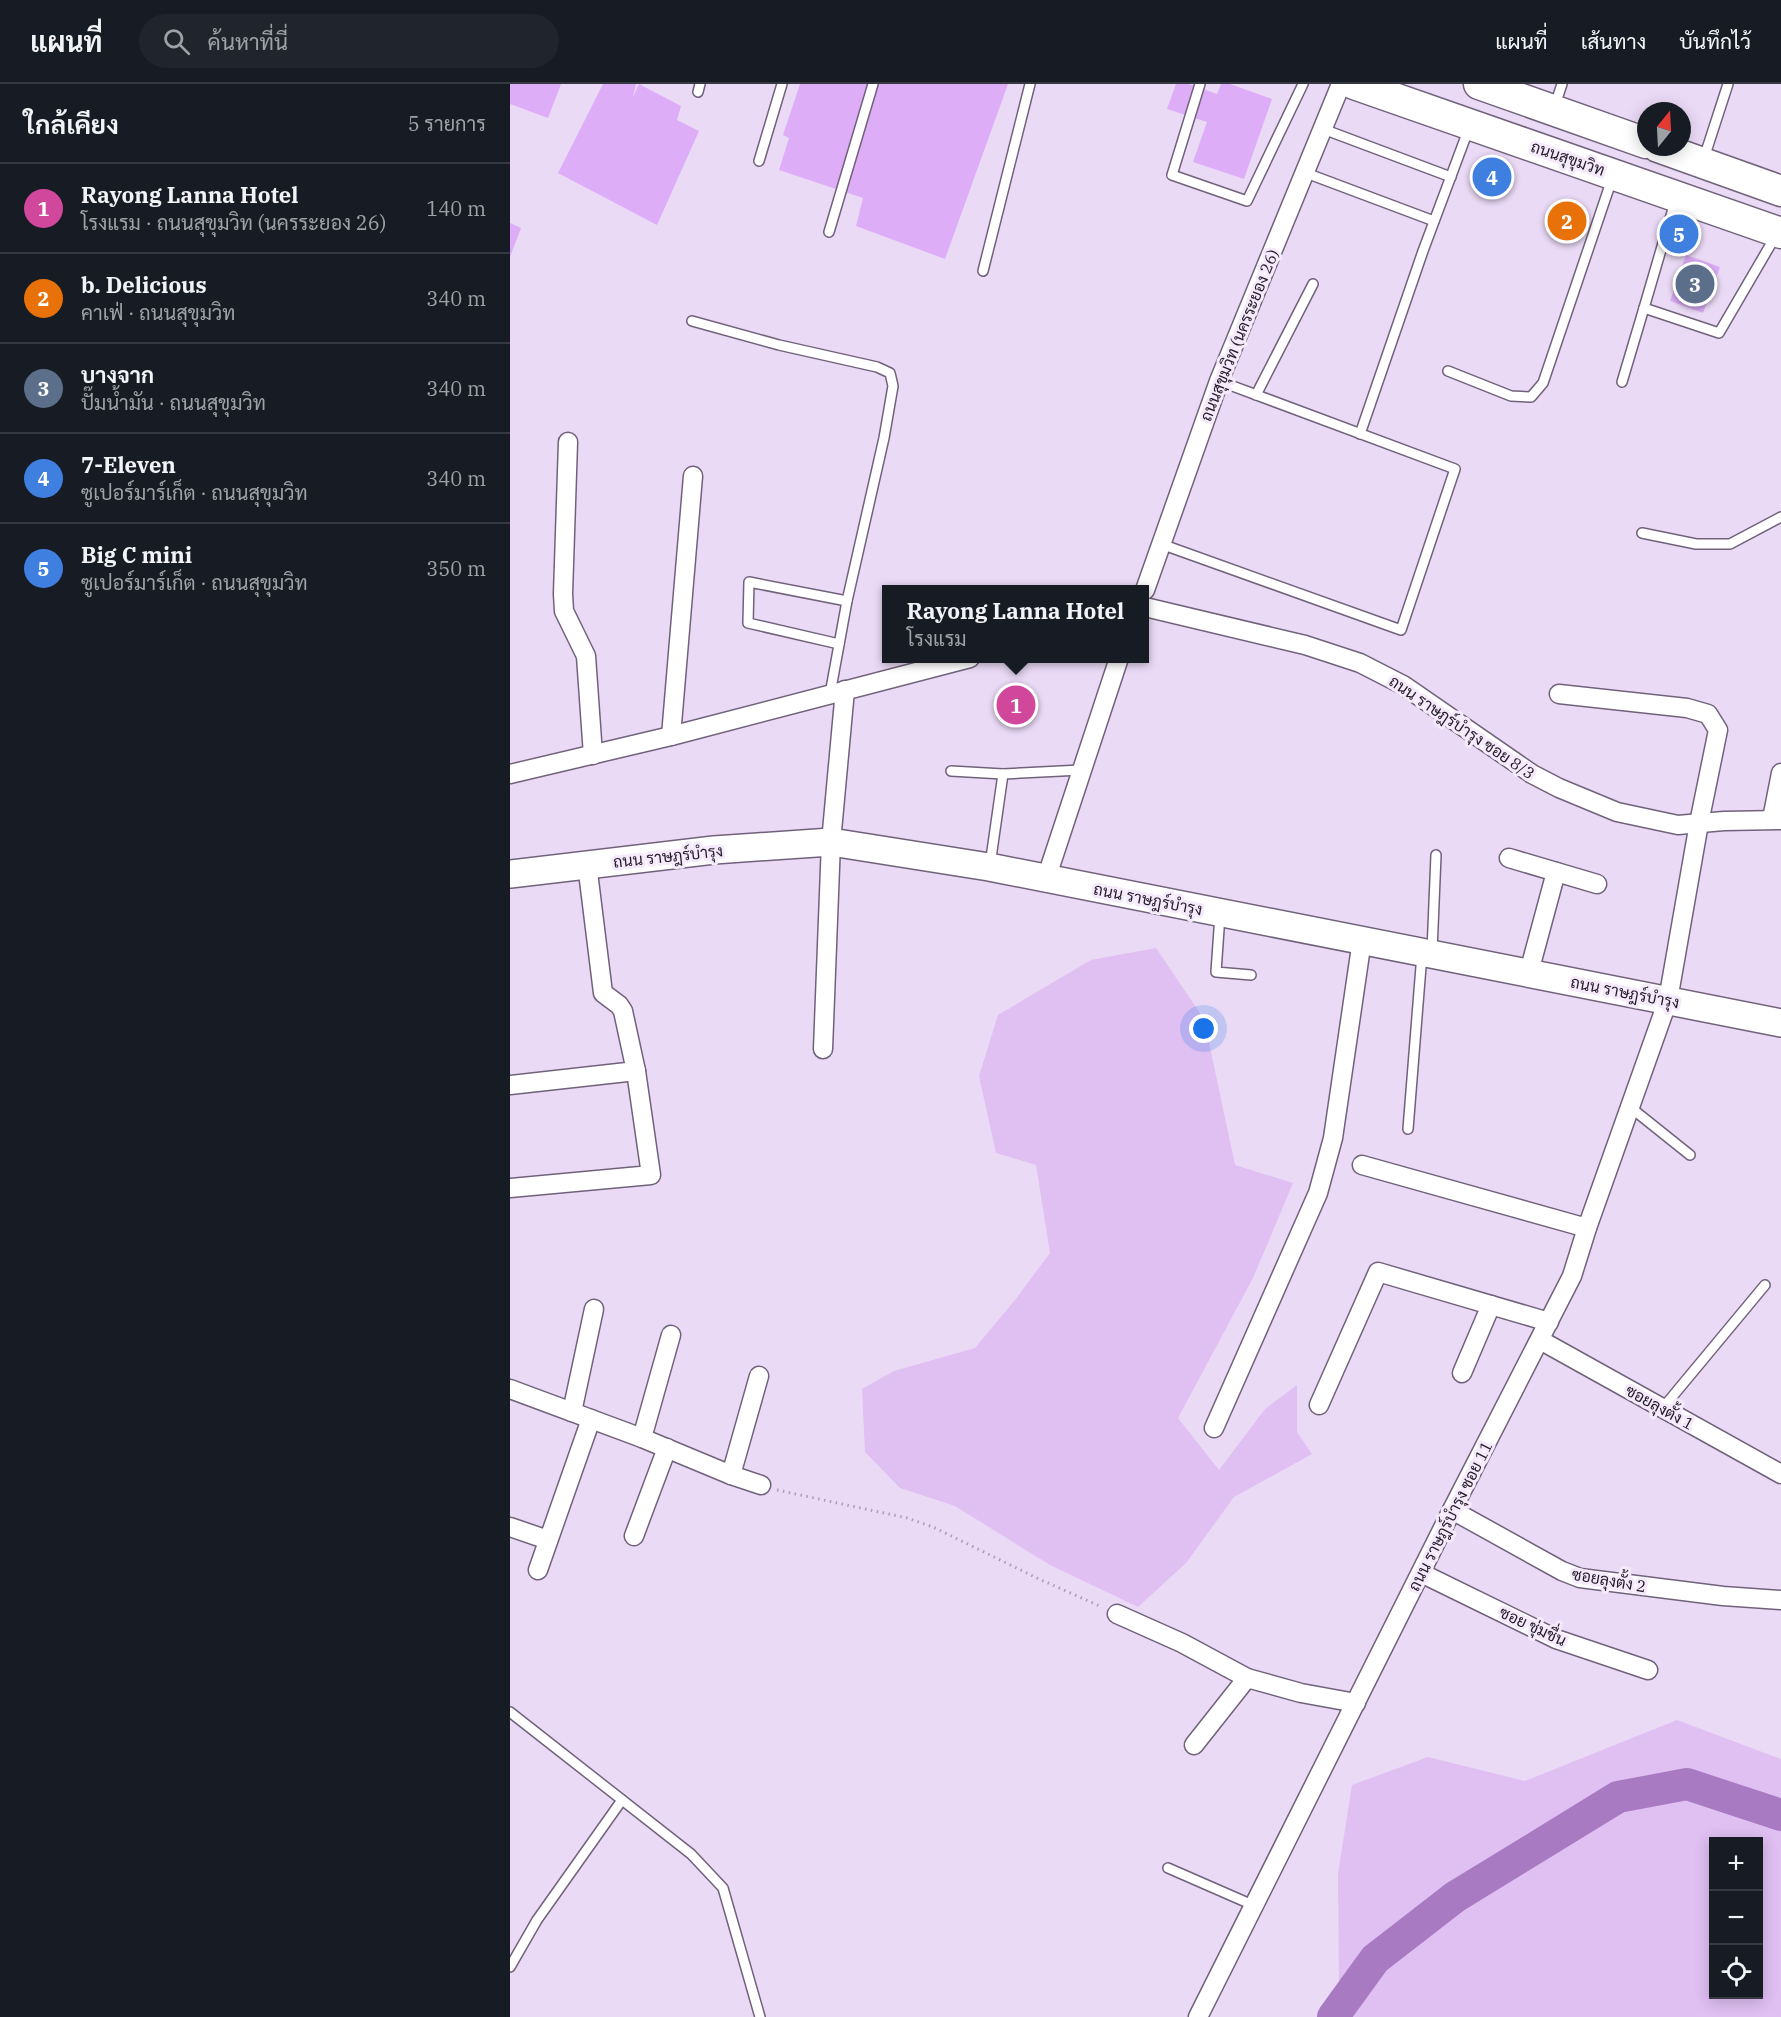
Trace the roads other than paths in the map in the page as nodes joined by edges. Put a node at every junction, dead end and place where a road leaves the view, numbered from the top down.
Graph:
1 (783, 84) edge
2 (873, 84) edge
3 (1030, 84) edge
4 (1200, 84) edge
5 (1303, 84) edge
6 (1341, 84) edge
7 (1354, 84) edge
8 (1479, 84) edge
9 (1728, 84) edge
10 (1557, 97) edge
11 (1471, 124) junction
12 (1323, 129) junction
13 (1637, 138) edge
14 (1683, 156) edge
15 (759, 161) dead end
16 (1702, 163) junction
17 (1306, 173) junction
18 (1613, 174) junction
19 (1451, 177) junction
20 (1781, 191) edge
21 (1677, 196) junction
22 (1434, 221) junction
23 (829, 232) dead end
24 (1779, 232) edge
25 (983, 271) dead end
26 (1313, 284) dead end
27 (1644, 308) junction
28 (692, 321) dead end
29 (1448, 371) dead end
30 (1218, 381) junction
31 (1622, 382) dead end
32 (1256, 395) junction
33 (1360, 434) junction
34 (568, 442) dead end
35 (693, 476) dead end
36 (1781, 517) edge
37 (1642, 532) dead end
38 (1161, 544) junction
39 (1146, 585) edge
40 (847, 601) junction
41 (1149, 607) edge
42 (839, 644) junction
43 (951, 663) edge
44 (1117, 663) edge
45 (838, 692) junction
46 (1559, 694) dead end
47 (671, 736) junction
48 (592, 755) junction
49 (1081, 770) junction
50 (951, 771) dead end
51 (1781, 773) edge
52 (510, 774) edge
53 (1003, 774) junction
54 (1777, 820) edge
55 (1699, 823) junction
56 (831, 842) junction
57 (1436, 855) dead end
58 (1509, 858) dead end
59 (587, 864) junction
60 (989, 867) junction
61 (1556, 872) junction
62 (510, 874) edge
63 (1046, 879) junction
64 (1597, 884) dead end
65 (1220, 912) junction
66 (1362, 940) junction
67 (1427, 952) junction
68 (1529, 972) junction
69 (1251, 975) dead end
70 (1668, 1000) junction
71 (1781, 1023) edge
72 (823, 1049) dead end
73 (636, 1071) junction
74 (510, 1085) edge
75 (1630, 1107) junction
76 (1408, 1129) dead end
77 (1690, 1155) dead end
78 (1362, 1165) dead end
79 (510, 1188) edge
80 (1587, 1228) junction
81 (1765, 1285) dead end
82 (1491, 1305) junction
83 (594, 1309) dead end
84 (1549, 1322) junction
85 (671, 1335) dead end
86 (1540, 1340) junction
87 (1462, 1373) dead end
88 (759, 1376) dead end
89 (510, 1391) edge
90 (1319, 1405) dead end
91 (1662, 1408) junction
92 (572, 1412) junction
93 (591, 1419) junction
94 (1214, 1428) dead end
95 (642, 1438) junction
96 (667, 1448) junction
97 (1781, 1474) edge
98 (731, 1475) junction
99 (761, 1485) road end
100 (1452, 1510) junction
101 (510, 1527) edge
102 (634, 1536) dead end
103 (548, 1540) junction
104 (538, 1569) dead end
105 (1421, 1573) junction
106 (1781, 1600) edge
107 (1117, 1614) road end
108 (1648, 1670) dead end
109 (1247, 1678) junction
110 (1356, 1703) junction
111 (510, 1712) edge
112 (1194, 1745) dead end
113 (622, 1800) junction
114 (1168, 1868) dead end
115 (1255, 1906) junction
116 (510, 1967) edge
117 (760, 2017) edge
118 (1198, 2017) edge

1 - 15 lane
2 - 23 lane
3 - 25 lane
4 - 5 lane
6 - 12 street, ถนนสุขุมวิท (นครระยอง 26)
7 - 11 main road, ถนนสุขุมวิท
8 - 10 main road
9 - 16 lane
10 - 13 main road
11 - 18 main road, ถนนสุขุมวิท
11 - 19 lane
12 - 17 street, ถนนสุขุมวิท (นครระยอง 26)
12 - 19 lane
14 - 16 main road
16 - 20 main road
17 - 22 lane
17 - 30 street, ถนนสุขุมวิท (นครระยอง 26)
18 - 21 main road, ถนนสุขุมวิท
18 - 29 lane
19 - 22 lane
21 - 24 main road, ถนนสุขุมวิท
21 - 27 lane
22 - 33 lane
24 - 27 lane
26 - 32 lane
27 - 31 lane
28 - 40 lane
30 - 32 lane
30 - 38 street, ถนนสุขุมวิท (นครระยอง 26)
32 - 33 lane
33 - 38 lane
34 - 48 street
35 - 47 street
36 - 37 lane
38 - 39 street, ถนนสุขุมวิท (นครระยอง 26)
40 - 42 lane
40 - 42 lane
41 - 55 street, ถนน ราษฎร์บำรุง ซอย 8/3
42 - 45 lane
43 - 45 street
44 - 49 street
45 - 47 street
45 - 56 street
46 - 55 street, ถนน ราษฎร์บำรุง ซอย 11
47 - 48 street
48 - 52 street
49 - 53 lane
49 - 63 street
50 - 53 lane
51 - 54 street
53 - 60 lane
54 - 55 street, ถนน ราษฎร์บำรุง ซอย 8/3
55 - 70 street, ถนน ราษฎร์บำรุง ซอย 11
56 - 59 street, ถนน ราษฎร์บำรุง
56 - 60 street, ถนน ราษฎร์บำรุง
56 - 72 street
57 - 67 lane
58 - 61 street
59 - 62 street, ถนน ราษฎร์บำรุง
59 - 73 street
60 - 63 street, ถนน ราษฎร์บำรุง
61 - 64 street
61 - 68 street
63 - 65 street, ถนน ราษฎร์บำรุง
65 - 66 street, ถนน ราษฎร์บำรุง
65 - 69 lane
66 - 67 street, ถนน ราษฎร์บำรุง
66 - 94 street
67 - 68 street, ถนน ราษฎร์บำรุง
67 - 76 lane
68 - 70 street, ถนน ราษฎร์บำรุง
70 - 71 street, ถนน ราษฎร์บำรุง
70 - 75 street, ถนน ราษฎร์บำรุง ซอย 11
73 - 74 street
73 - 79 street
75 - 77 lane
75 - 80 street, ถนน ราษฎร์บำรุง ซอย 11
78 - 80 street
80 - 84 street, ถนน ราษฎร์บำรุง ซอย 11
81 - 91 lane
82 - 84 street
82 - 87 street
82 - 90 street
83 - 92 street
84 - 86 street, ถนน ราษฎร์บำรุง ซอย 11
85 - 95 street
86 - 91 street, ซอยลุงตั้ง 1
86 - 100 street, ถนน ราษฎร์บำรุง ซอย 11
88 - 98 street
89 - 92 street
91 - 97 street, ซอยลุงตั้ง 1
92 - 93 street
93 - 95 street
93 - 103 street
95 - 96 street
96 - 98 street
96 - 102 street
98 - 99 street
100 - 105 street, ถนน ราษฎร์บำรุง ซอย 11
100 - 106 street, ซอยลุงตั้ง 2
101 - 103 street
103 - 104 street
105 - 108 street, ซอย ชุ่มชื่น
105 - 110 street, ถนน ราษฎร์บำรุง ซอย 11
107 - 109 street
109 - 110 street
109 - 112 street
110 - 115 street, ถนน ราษฎร์บำรุง ซอย 11
111 - 113 lane
113 - 116 lane
113 - 117 lane
114 - 115 lane
115 - 118 street, ถนน ราษฎร์บำรุง ซอย 11

